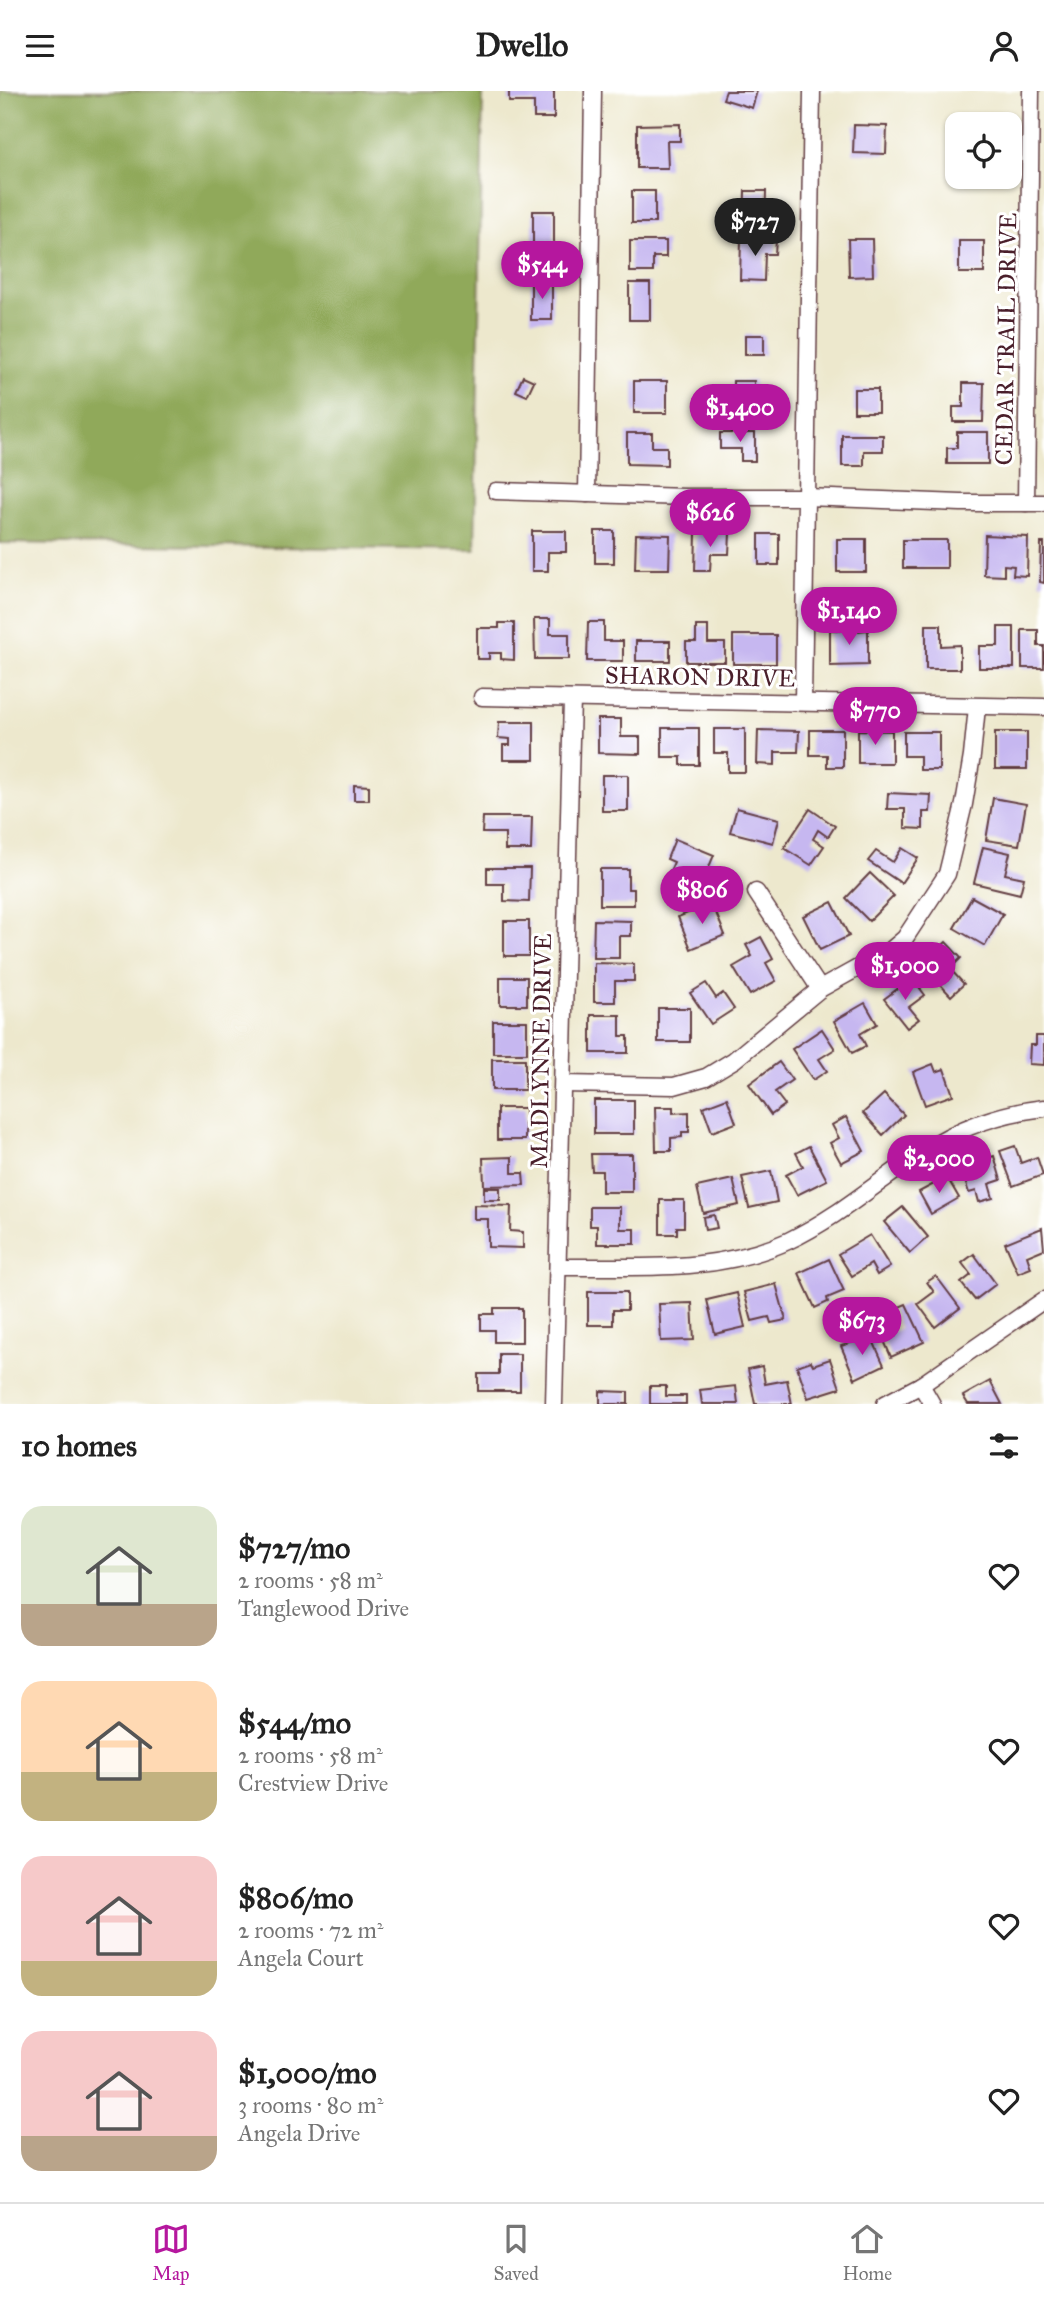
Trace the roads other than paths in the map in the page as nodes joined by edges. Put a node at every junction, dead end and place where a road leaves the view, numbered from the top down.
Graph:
1 (593, 91) edge
2 (812, 91) edge
3 (1031, 91) edge
4 (496, 491) dead end
5 (586, 494) junction
6 (806, 497) junction
7 (1026, 503) junction
8 (1044, 503) edge
9 (482, 697) dead end
10 (572, 699) junction
11 (803, 701) junction
12 (977, 707) junction
13 (1044, 707) edge
14 (756, 892) dead end
15 (820, 989) junction
16 (563, 1084) junction
17 (1044, 1108) edge
18 (559, 1267) junction
19 (1044, 1300) edge
20 (921, 1385) junction
21 (554, 1404) edge
22 (885, 1404) edge
23 (932, 1404) edge

1 - 5 street
2 - 6 street
3 - 7 street, CEDAR TRAIL DRIVE
4 - 5 street
5 - 6 street
6 - 7 street
6 - 11 street
7 - 8 street
9 - 10 street, SHARON DRIVE
10 - 11 street, SHARON DRIVE
10 - 16 street, MADLYNNE DRIVE
11 - 12 street, SHARON DRIVE
12 - 13 street, SHARON DRIVE
12 - 15 street
14 - 15 street
15 - 16 street
16 - 18 street, MADLYNNE DRIVE
17 - 18 street
18 - 21 street, MADLYNNE DRIVE
19 - 20 street
20 - 22 street
20 - 23 street

